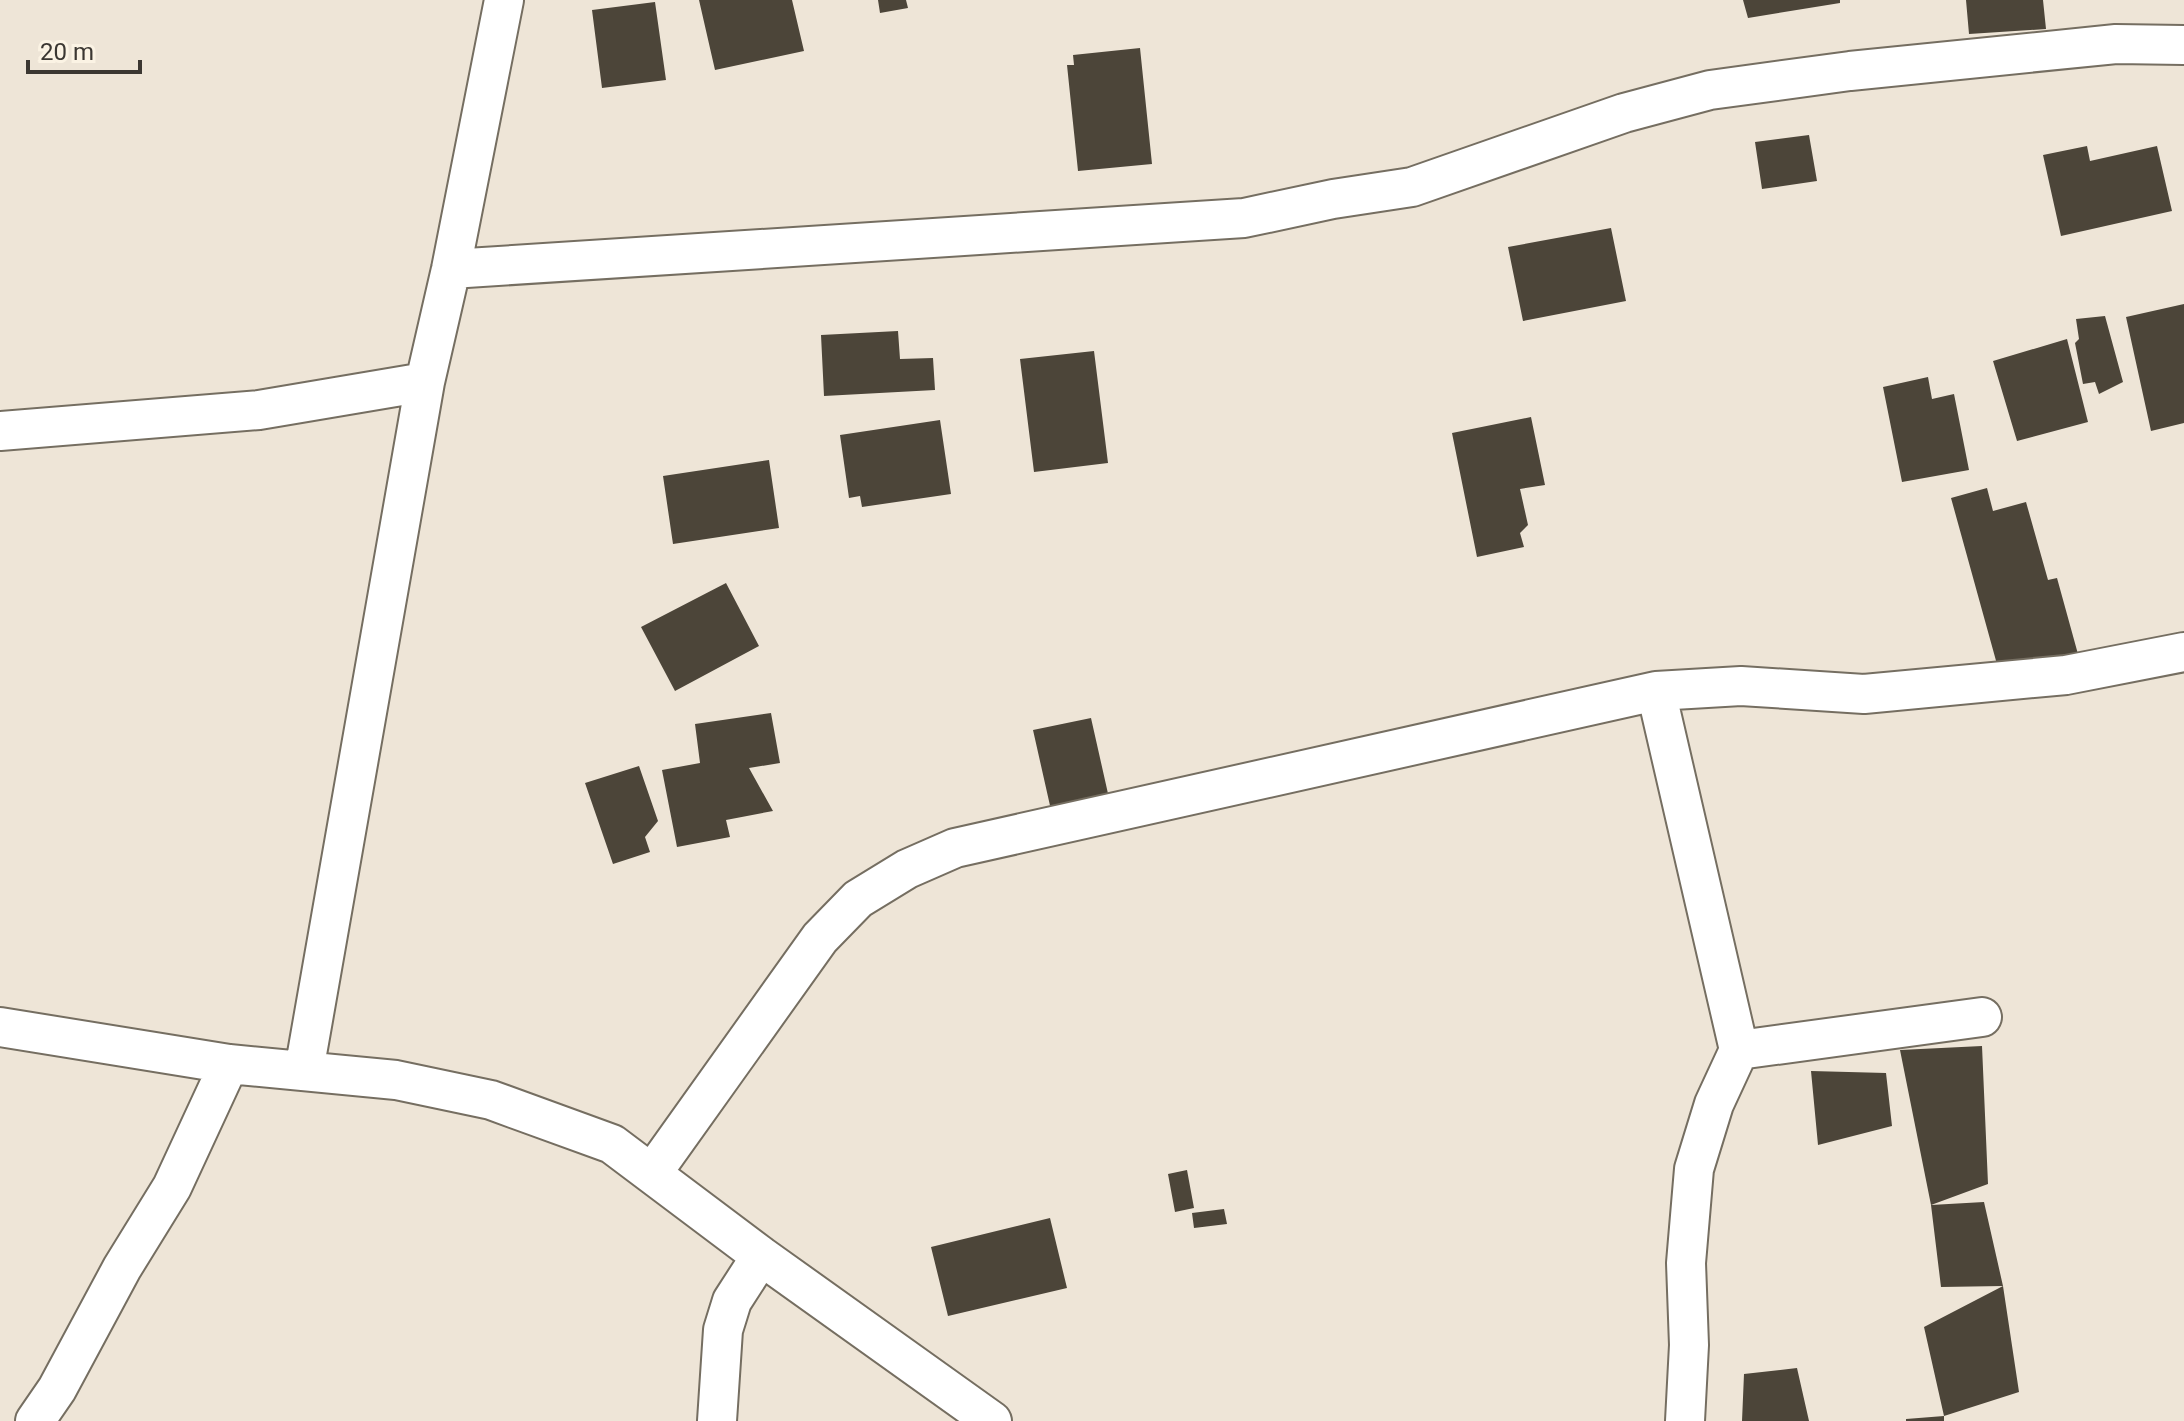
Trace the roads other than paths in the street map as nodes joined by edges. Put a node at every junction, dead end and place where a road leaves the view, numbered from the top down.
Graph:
1 (504, 0) edge
2 (2184, 45) edge
3 (451, 269) junction
4 (425, 382) junction
5 (0, 431) edge
6 (2184, 652) edge
7 (1656, 691) junction
8 (1982, 1017) dead end
9 (0, 1027) edge
10 (1739, 1050) junction
11 (229, 1064) junction
12 (304, 1071) junction
13 (653, 1172) junction
14 (761, 1256) junction
15 (61, 1405) edge
16 (35, 1421) edge
17 (717, 1421) edge
18 (992, 1421) edge
19 (1685, 1421) edge

1 - 3 street
2 - 3 street
3 - 4 street
4 - 5 street
4 - 12 street
6 - 7 street
7 - 10 street
7 - 13 street
8 - 10 street
9 - 11 street
10 - 19 street
11 - 12 street
11 - 15 street
12 - 13 street
13 - 14 street
14 - 17 street
14 - 18 street
15 - 16 street

